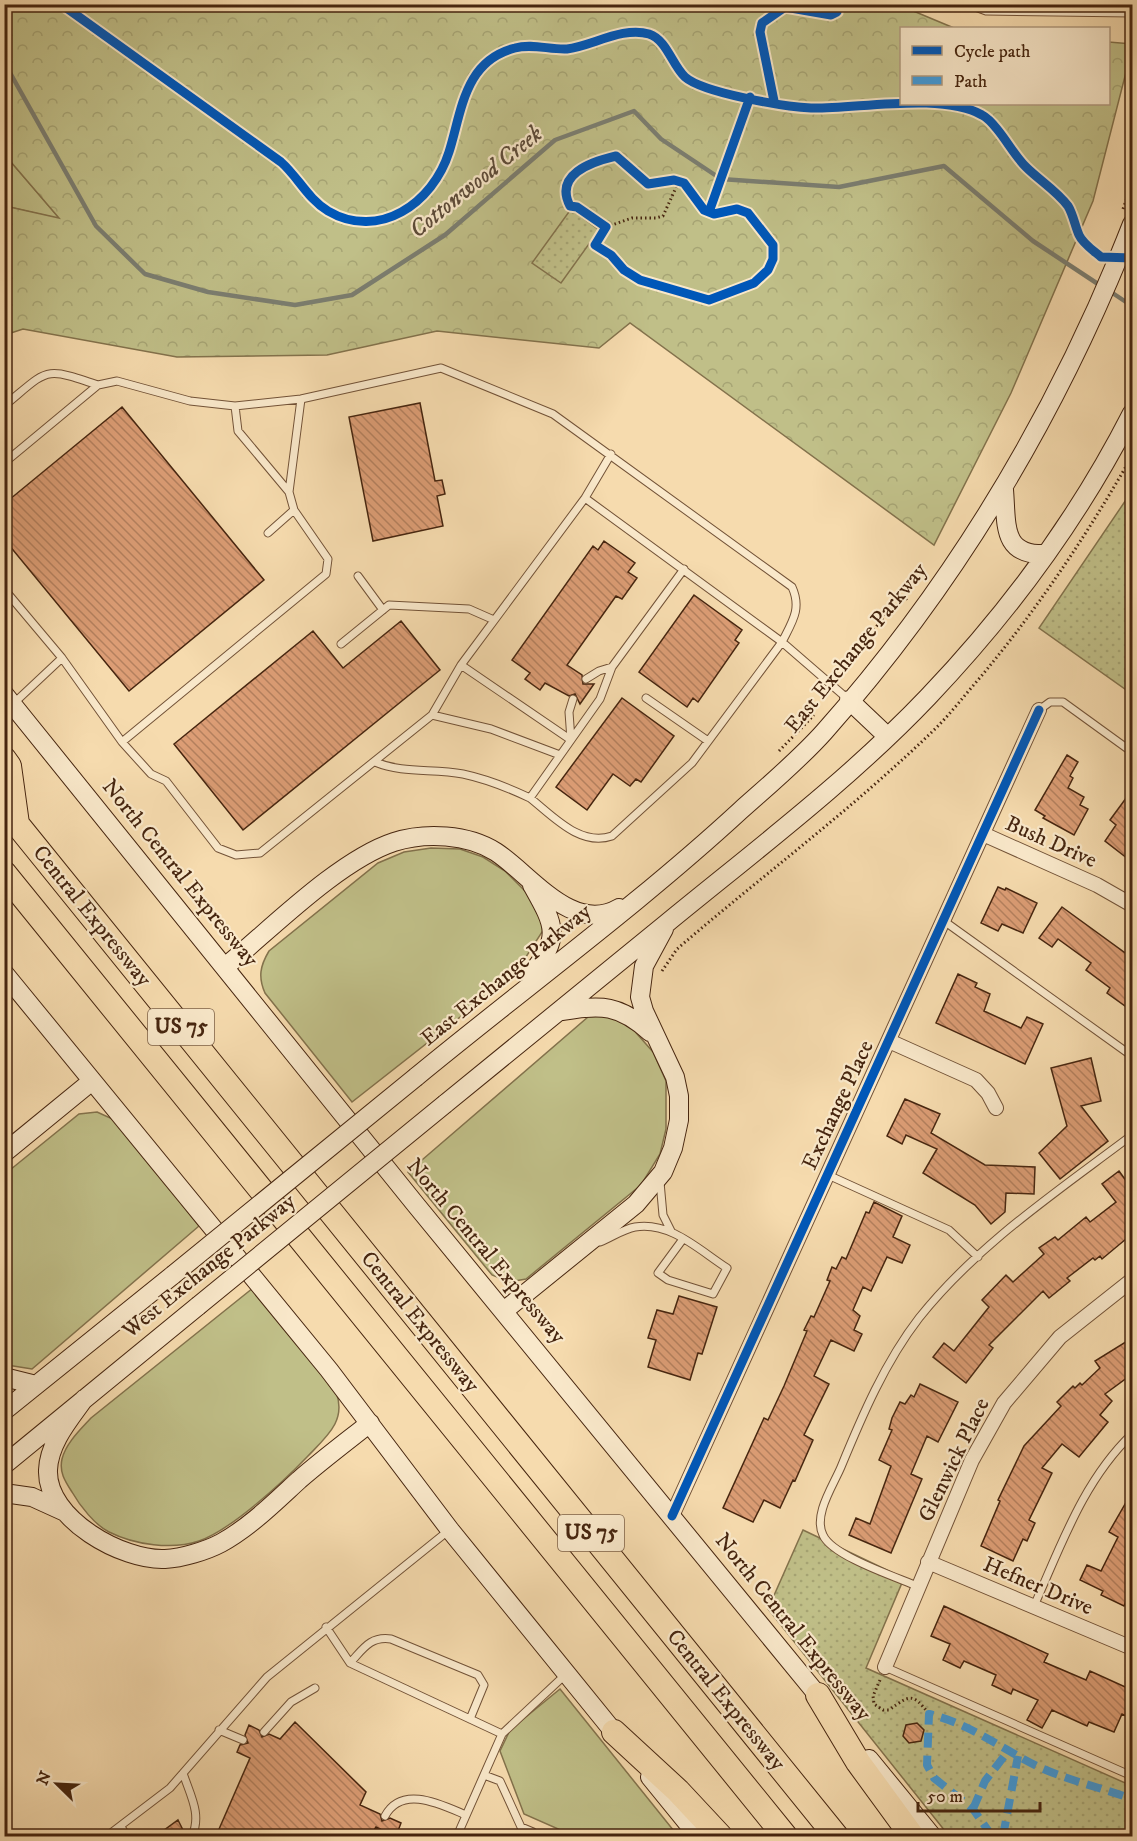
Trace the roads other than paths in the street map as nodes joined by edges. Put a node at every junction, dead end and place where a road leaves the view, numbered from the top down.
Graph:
1 (967, 4) edge
2 (1115, 4) edge
3 (1114, 13) junction
4 (1132, 14) edge
5 (1132, 224) edge
6 (98, 385) junction
7 (301, 399) junction
8 (4, 406) edge
9 (235, 406) junction
10 (1132, 413) edge
11 (611, 454) junction
12 (4, 463) edge
13 (1004, 490) junction
14 (289, 492) junction
15 (585, 498) junction
16 (294, 510) junction
17 (268, 533) dead end
18 (1046, 554) junction
19 (684, 569) junction
20 (358, 576) dead end
21 (4, 589) edge
22 (383, 610) junction
23 (494, 620) junction
24 (782, 642) junction
25 (341, 644) dead end
26 (62, 658) junction
27 (461, 665) junction
28 (612, 668) junction
29 (586, 679) dead end
30 (646, 698) dead end
31 (9, 699) edge
32 (573, 699) dead end
33 (849, 700) junction
34 (1039, 710) joint
35 (432, 715) junction
36 (888, 736) junction
37 (571, 740) junction
38 (708, 741) junction
39 (122, 742) junction
40 (1132, 752) edge
41 (560, 755) junction
42 (4, 759) edge
43 (375, 762) junction
44 (530, 798) junction
45 (11, 816) edge
46 (983, 834) junction
47 (4, 873) edge
48 (527, 875) junction
49 (647, 892) junction
50 (4, 895) edge
51 (1132, 905) edge
52 (944, 921) junction
53 (668, 922) junction
54 (53, 932) junction
55 (225, 967) junction
56 (4, 973) edge
57 (512, 997) junction
58 (561, 1012) junction
59 (656, 1038) junction
60 (889, 1041) junction
61 (1132, 1056) edge
62 (416, 1077) joint
63 (92, 1081) junction
64 (996, 1108) dead end
65 (1132, 1135) edge
66 (4, 1153) edge
67 (828, 1175) junction
68 (659, 1177) junction
69 (671, 1231) junction
70 (683, 1239) junction
71 (577, 1253) junction
72 (978, 1257) junction
73 (1132, 1280) edge
74 (505, 1310) junction
75 (4, 1377) edge
76 (36, 1385) junction
77 (84, 1399) junction
78 (4, 1411) edge
79 (370, 1423) junction
80 (1132, 1434) edge
81 (4, 1465) edge
82 (4, 1493) edge
83 (66, 1513) junction
84 (672, 1516) junction
85 (450, 1530) junction
86 (928, 1562) junction
87 (917, 1586) junction
88 (1034, 1606) junction
89 (326, 1627) junction
90 (1132, 1648) edge
91 (350, 1663) junction
92 (885, 1666) joint
93 (566, 1675) junction
94 (315, 1688) dead end
95 (818, 1695) junction
96 (470, 1719) junction
97 (219, 1730) junction
98 (264, 1732) dead end
99 (614, 1732) junction
100 (502, 1734) junction
101 (243, 1740) dead end
102 (183, 1773) junction
103 (484, 1775) junction
104 (1132, 1776) edge
105 (466, 1815) junction
106 (385, 1816) dead end
107 (121, 1827) junction
108 (532, 1834) edge
109 (107, 1836) edge
110 (127, 1836) edge
111 (192, 1836) edge
112 (457, 1836) edge
113 (543, 1836) edge
114 (698, 1836) edge
115 (720, 1836) edge
116 (785, 1836) edge
117 (836, 1836) edge
118 (912, 1836) edge
119 (932, 1836) edge

1 - 3 lane
2 - 3 lane
3 - 4 lane
5 - 13 main road, East Exchange Parkway
6 - 8 lane
6 - 9 lane
6 - 12 lane
7 - 9 lane
7 - 11 lane
7 - 14 lane
9 - 14 lane
10 - 18 main road
11 - 15 lane
11 - 24 lane
13 - 18 main road
13 - 33 main road, East Exchange Parkway
14 - 16 lane
15 - 19 lane
15 - 23 lane
16 - 17 lane
16 - 39 lane
18 - 36 main road
19 - 24 lane
19 - 28 lane
20 - 22 lane
21 - 26 lane
22 - 23 lane
22 - 25 lane
23 - 27 lane
24 - 33 lane
24 - 38 lane
26 - 31 lane
26 - 39 lane
27 - 35 lane
27 - 37 lane
28 - 29 lane
28 - 37 lane
30 - 38 lane
31 - 55 main road, North Central Expressway
32 - 37 lane
33 - 36 main road
33 - 49 main road, East Exchange Parkway
34 - 40 lane
34 - 46 street, Exchange Place
35 - 41 lane
35 - 43 lane
36 - 53 main road
37 - 41 lane
38 - 44 lane
39 - 43 lane
41 - 44 lane
42 - 45 highway
43 - 44 lane
45 - 117 highway, Central Expressway / US 75
46 - 51 street, Bush Drive
46 - 52 street, Exchange Place
47 - 54 highway, Central Expressway / US 75
48 - 49 main road
48 - 55 main road
48 - 57 main road
49 - 57 main road, East Exchange Parkway
50 - 54 highway
52 - 60 street, Exchange Place
52 - 61 lane
53 - 58 main road
53 - 59 main road
54 - 116 highway, Central Expressway / US 75
55 - 74 main road, North Central Expressway
56 - 63 main road
57 - 62 main road, East Exchange Parkway
58 - 59 main road
58 - 77 main road, West Exchange Parkway, bridge
59 - 68 main road
60 - 64 street, Exchange Place
60 - 67 street, Exchange Place
62 - 76 main road, West Exchange Parkway, bridge
63 - 66 main road
63 - 79 main road
65 - 72 lane
67 - 72 lane
67 - 84 street, Exchange Place
68 - 69 lane
68 - 71 main road
69 - 70 lane
69 - 71 lane
70 - 70 lane
71 - 74 main road
72 - 87 lane
73 - 86 street, Glenwick Place
74 - 84 main road, North Central Expressway
75 - 76 main road
76 - 78 main road, West Exchange Parkway
77 - 81 main road, West Exchange Parkway
77 - 83 main road
79 - 83 main road
79 - 85 main road
80 - 88 lane
82 - 83 main road
84 - 95 main road, North Central Expressway
85 - 89 lane
85 - 93 main road
86 - 87 street, Glenwick Place
86 - 88 street, Hefner Drive
87 - 92 street, Glenwick Place
88 - 90 street, Hefner Drive
89 - 91 lane
89 - 97 lane
91 - 96 lane
91 - 96 lane
92 - 104 lane
93 - 99 main road
93 - 100 lane
94 - 98 lane
95 - 118 highway
95 - 119 main road, North Central Expressway
96 - 100 lane
97 - 101 lane
97 - 102 lane
99 - 114 main road
99 - 115 highway
100 - 103 lane
102 - 107 lane
102 - 111 lane
103 - 105 lane
103 - 108 lane
105 - 106 lane
105 - 112 lane
107 - 109 lane
107 - 110 lane
108 - 113 lane

